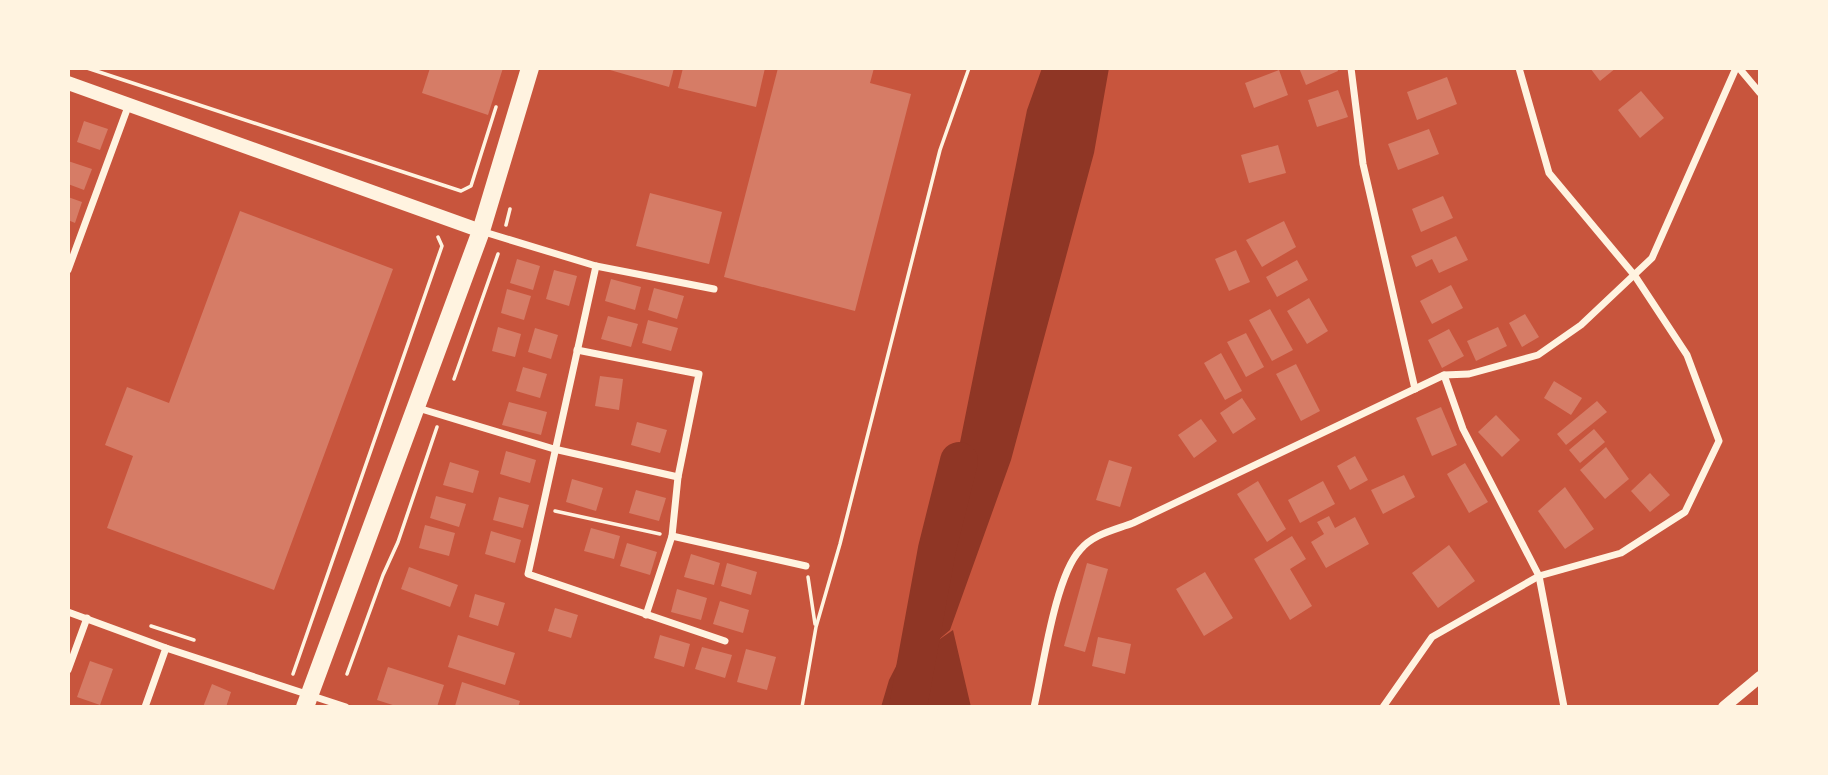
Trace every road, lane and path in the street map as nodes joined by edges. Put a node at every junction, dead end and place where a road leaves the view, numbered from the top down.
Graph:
1 (87, 68) edge
2 (530, 68) edge
3 (969, 68) edge
4 (1352, 68) edge
5 (1519, 68) edge
6 (1738, 68) edge
7 (68, 83) edge
8 (1760, 93) edge
9 (500, 94) dead end
10 (129, 104) junction
11 (481, 230) junction
12 (438, 237) dead end
13 (498, 254) dead end
14 (596, 266) junction
15 (68, 270) edge
16 (1635, 276) junction
17 (715, 289) dead end
18 (577, 350) junction
19 (1444, 375) junction
20 (454, 379) dead end
21 (1415, 389) junction
22 (417, 408) junction
23 (438, 424) dead end
24 (554, 449) junction
25 (678, 477) junction
26 (541, 508) junction
27 (672, 536) junction
28 (806, 566) joint
29 (1539, 576) junction
30 (68, 612) edge
31 (646, 615) junction
32 (87, 618) junction
33 (143, 623) dead end
34 (816, 626) junction
35 (726, 641) dead end
36 (206, 644) dead end
37 (166, 648) junction
38 (68, 670) edge
39 (281, 670) dead end
40 (347, 674) dead end
41 (1760, 677) edge
42 (307, 700) edge
43 (145, 707) edge
44 (346, 707) edge
45 (802, 707) edge
46 (1034, 707) edge
47 (1383, 707) edge
48 (1564, 707) edge
49 (1724, 707) edge

1 - 9 path
2 - 11 main road
3 - 34 path
4 - 21 street
5 - 16 street
6 - 8 street
6 - 16 street
7 - 10 main road
10 - 11 main road
10 - 15 street
11 - 14 street
11 - 22 main road
12 - 39 path
13 - 20 path
14 - 17 street
14 - 18 street
16 - 19 street
16 - 29 street
18 - 24 street
18 - 25 street
19 - 21 street
19 - 29 street
21 - 46 street
22 - 24 street
22 - 42 main road
23 - 40 path
24 - 25 street
24 - 26 street
25 - 27 street
26 - 27 path
26 - 31 street
27 - 28 street
27 - 31 street
28 - 34 path
29 - 47 street
29 - 48 street
30 - 32 street
31 - 35 street
32 - 37 street
32 - 38 street
33 - 36 path
34 - 45 path
37 - 42 street
37 - 43 street
41 - 49 street
42 - 44 street

